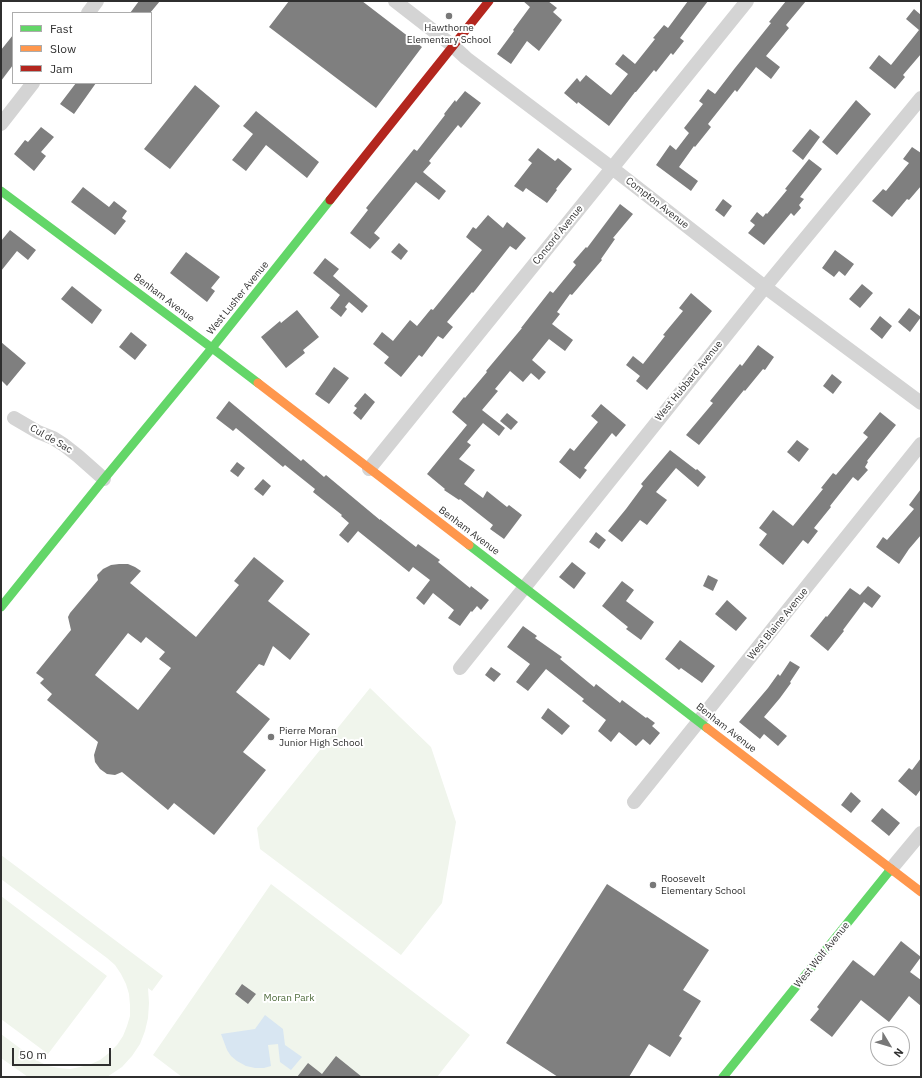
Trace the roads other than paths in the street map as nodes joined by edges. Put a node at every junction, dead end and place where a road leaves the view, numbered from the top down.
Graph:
1 (395, 1) edge
2 (489, 1) edge
3 (747, 1) edge
4 (453, 46) junction
5 (32, 84) edge
6 (921, 98) edge
7 (1, 124) edge
8 (612, 168) junction
9 (1, 191) edge
10 (765, 287) junction
11 (212, 348) junction
12 (921, 403) edge
13 (14, 418) dead end
14 (921, 444) edge
15 (369, 469) junction
16 (104, 479) junction
17 (524, 587) junction
18 (3, 602) edge
19 (460, 668) dead end
20 (699, 722) junction
21 (634, 802) dead end
22 (921, 833) edge
23 (891, 869) junction
24 (921, 892) edge
25 (723, 1077) edge

1 - 4 street, Compton Avenue
2 - 4 main road, West Lusher Avenue
3 - 8 street, Concord Avenue
4 - 8 street, Compton Avenue
4 - 11 main road, West Lusher Avenue
5 - 7 street
6 - 10 street, West Hubbard Avenue
8 - 10 street, Compton Avenue
8 - 15 street, Concord Avenue
9 - 11 main road, Benham Avenue
10 - 12 street, Compton Avenue
10 - 17 street, West Hubbard Avenue
11 - 15 main road, Benham Avenue
11 - 16 main road, West Lusher Avenue
13 - 16 street, Cul de Sac
14 - 20 street, West Blaine Avenue
15 - 17 main road, Benham Avenue
16 - 18 main road, West Lusher Avenue
17 - 19 street, West Hubbard Avenue
17 - 20 main road, Benham Avenue
20 - 21 street, West Blaine Avenue
20 - 23 main road, Benham Avenue
22 - 23 street, West Wolf Avenue
23 - 24 main road, Benham Avenue
23 - 25 main road, West Wolf Avenue

